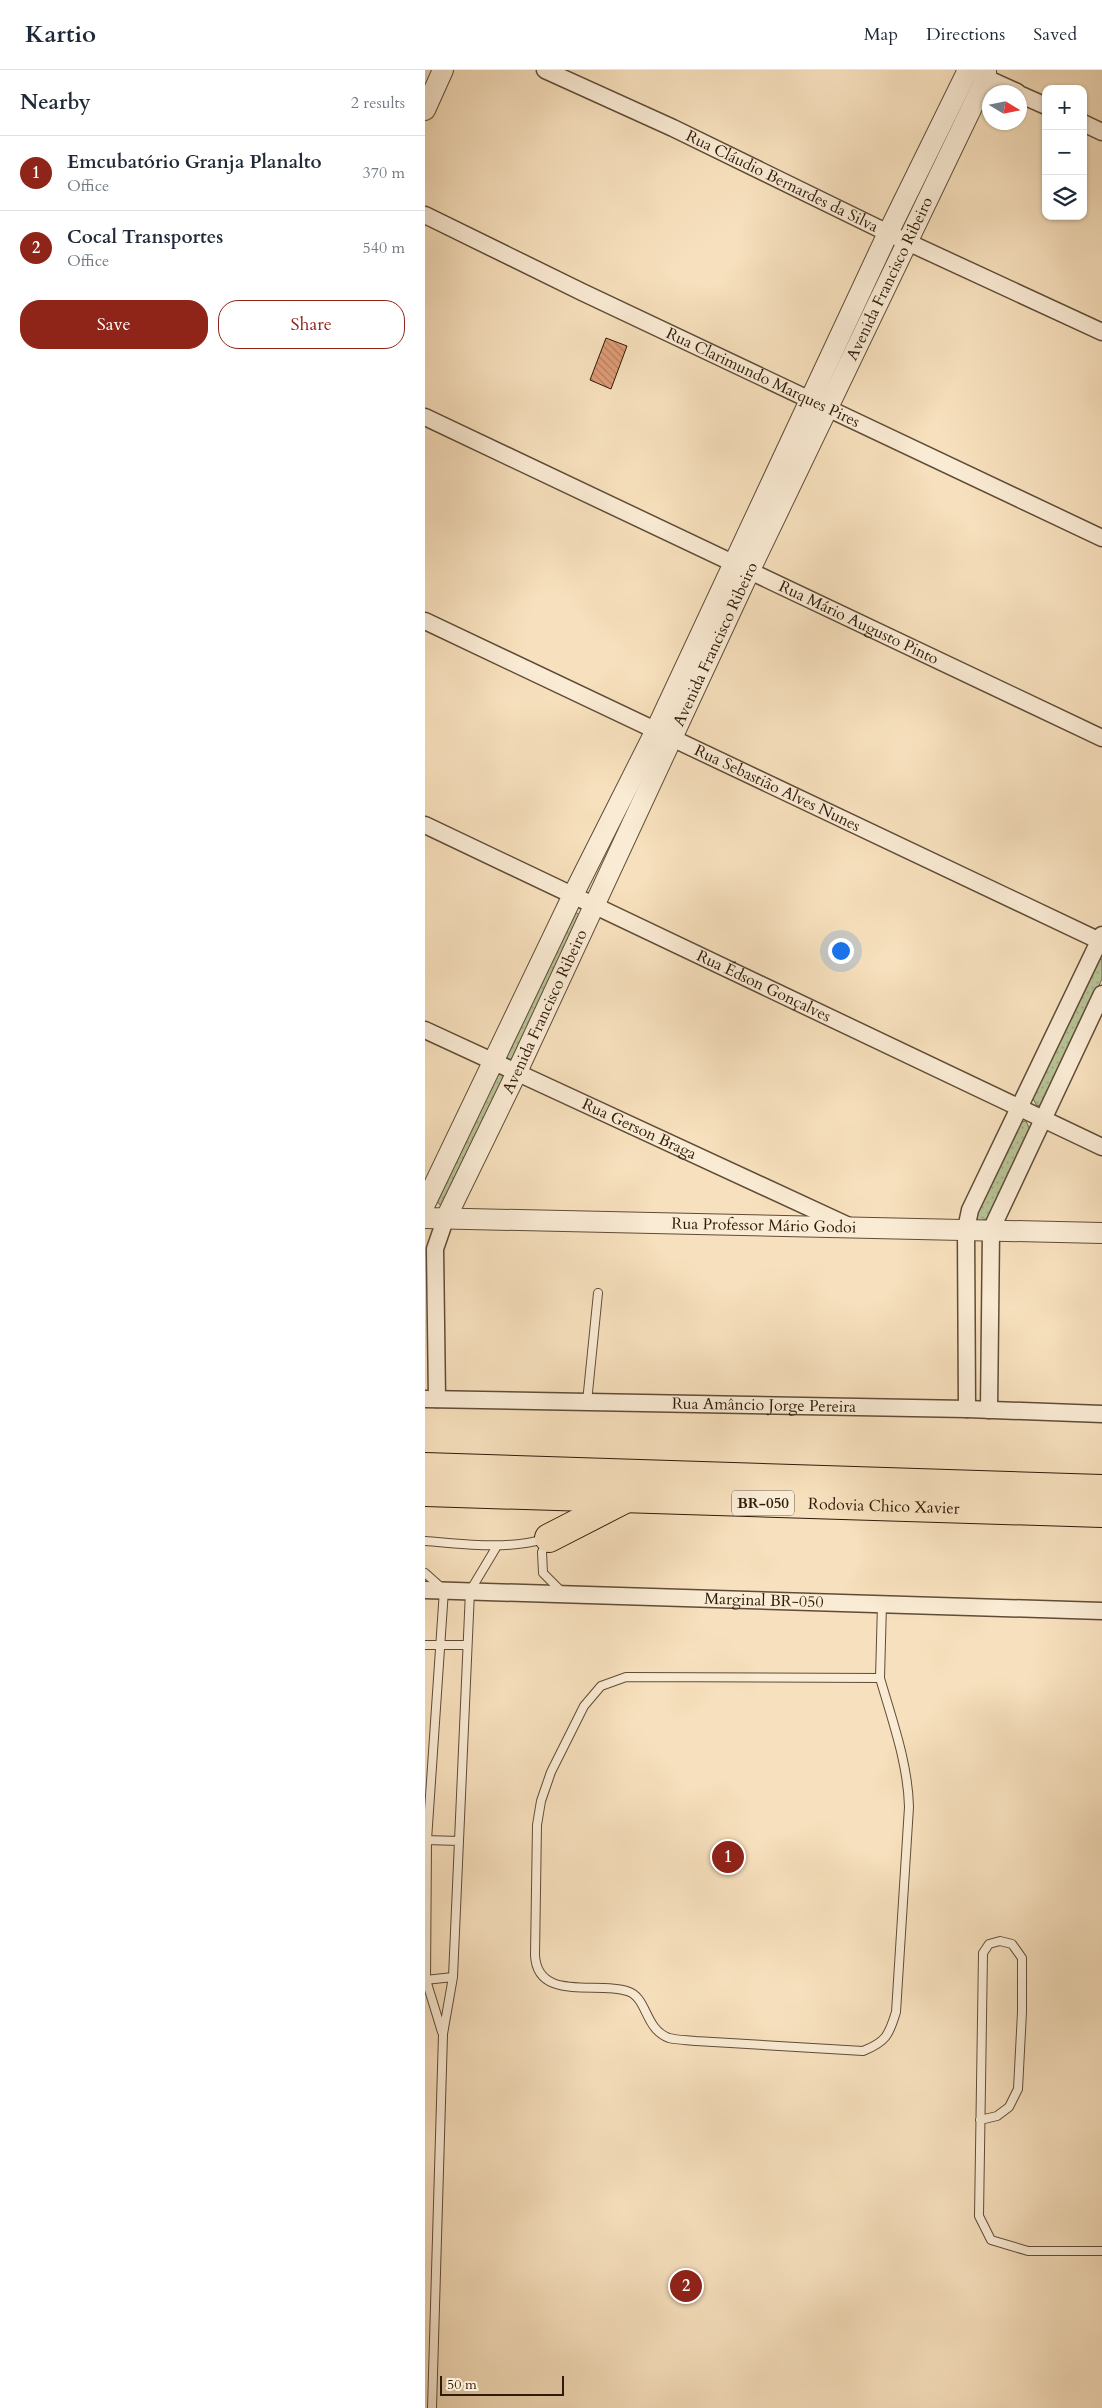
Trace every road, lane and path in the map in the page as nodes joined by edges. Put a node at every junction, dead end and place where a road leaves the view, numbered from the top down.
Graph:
1 (443, 70) edge
2 (545, 70) edge
3 (977, 72) edge
4 (1002, 85) edge
5 (1027, 97) edge
6 (1042, 104) edge
7 (425, 110) edge
8 (1087, 125) edge
9 (1102, 132) edge
10 (425, 215) edge
11 (888, 233) junction
12 (907, 241) junction
13 (1102, 332) edge
14 (820, 404) junction
15 (425, 417) edge
16 (1102, 538) edge
17 (741, 568) junction
18 (425, 621) edge
19 (664, 736) junction
20 (1102, 738) edge
21 (425, 825) edge
22 (573, 895) junction
23 (593, 905) junction
24 (1101, 939) edge
25 (1102, 994) edge
26 (425, 1030) edge
27 (492, 1062) junction
28 (516, 1074) junction
29 (1021, 1108) junction
30 (1043, 1120) junction
31 (1102, 1147) edge
32 (425, 1204) edge
33 (435, 1219) edge
34 (425, 1224) edge
35 (853, 1228) junction
36 (966, 1229) junction
37 (991, 1230) junction
38 (1102, 1233) edge
39 (435, 1249) junction
40 (598, 1293) dead end
41 (431, 1399) edge
42 (587, 1402) junction
43 (967, 1409) junction
44 (989, 1410) junction
45 (1102, 1414) edge
46 (425, 1467) edge
47 (1102, 1488) edge
48 (425, 1492) edge
49 (626, 1498) junction
50 (1102, 1513) edge
51 (549, 1538) junction
52 (425, 1541) edge
53 (497, 1546) junction
54 (425, 1573) edge
55 (425, 1590) edge
56 (444, 1590) junction
57 (470, 1591) junction
58 (566, 1594) junction
59 (882, 1604) junction
60 (1102, 1611) edge
61 (425, 1645) edge
62 (442, 1646) junction
63 (467, 1646) junction
64 (880, 1678) junction
65 (426, 1840) edge
66 (459, 1841) junction
67 (453, 1977) junction
68 (425, 1980) edge
69 (443, 2034) junction
70 (979, 2120) junction
71 (1102, 2251) edge
72 (432, 2408) edge

1 - 7 street
2 - 11 street, Rua Cláudio Bernardes da Silva
3 - 4 street
3 - 11 street, Avenida Francisco Ribeiro
3 - 12 street, Avenida Francisco Ribeiro
5 - 6 street
8 - 9 street
10 - 14 street, Rua Clarimundo Marques Pires
11 - 12 street, Rua Cláudio Bernardes da Silva
11 - 14 street, Avenida Francisco Ribeiro
12 - 13 street, Rua Cláudio Bernardes da Silva
12 - 14 street, Avenida Francisco Ribeiro
14 - 16 street, Rua Clarimundo Marques Pires
14 - 17 street, Avenida Francisco Ribeiro
15 - 17 street, Rua Mário Augusto Pinto
17 - 19 street, Avenida Francisco Ribeiro
17 - 20 street, Rua Mário Augusto Pinto
18 - 19 street, Rua Sebastião Alves Nunes
19 - 22 street, Avenida Francisco Ribeiro
19 - 23 street, Avenida Francisco Ribeiro
19 - 24 street, Rua Sebastião Alves Nunes
21 - 22 street, Rua Édson Gonçalves
22 - 23 street, Rua Édson Gonçalves
22 - 27 street, Avenida Francisco Ribeiro
23 - 28 street, Avenida Francisco Ribeiro
23 - 29 street, Rua Édson Gonçalves
24 - 29 street
25 - 30 street
26 - 27 street, Rua Gerson Braga
27 - 28 street, Rua Gerson Braga
27 - 32 street, Avenida Francisco Ribeiro
28 - 33 street, Avenida Francisco Ribeiro
28 - 35 street, Rua Gerson Braga
29 - 30 street, Rua Édson Gonçalves
29 - 36 street
30 - 31 street, Rua Édson Gonçalves
30 - 37 street
33 - 35 street, Rua Professor Mário Godoi
33 - 39 street
34 - 39 street
35 - 36 street, Rua Professor Mário Godoi
36 - 37 street, Rua Professor Mário Godoi
36 - 43 street
37 - 38 street, Rua Professor Mário Godoi
37 - 44 street
39 - 41 street
40 - 42 lane
41 - 42 street, Rua Amâncio Jorge Pereira
42 - 43 street, Rua Amâncio Jorge Pereira
43 - 44 street, Rua Amâncio Jorge Pereira
44 - 45 street, Rua Amâncio Jorge Pereira
46 - 47 highway, Rodovia Chico Xavier / BR-050
48 - 49 highway, Rodovia Chico Xavier / BR-050
49 - 50 highway, Rodovia Chico Xavier / BR-050
49 - 51 highway
51 - 53 lane
51 - 58 lane
52 - 53 lane
53 - 57 lane
54 - 56 lane
55 - 56 street, Marginal BR-050
56 - 57 street, Marginal BR-050
56 - 62 lane
57 - 58 street, Marginal BR-050
57 - 63 lane
58 - 59 street, Marginal BR-050
59 - 60 street, Marginal BR-050
59 - 64 lane
61 - 62 lane
62 - 63 lane
62 - 65 lane
63 - 66 lane
64 - 64 lane
65 - 66 lane
65 - 68 lane
66 - 67 lane
67 - 68 lane
67 - 69 lane
68 - 69 lane
69 - 72 lane
70 - 70 lane
70 - 71 lane

